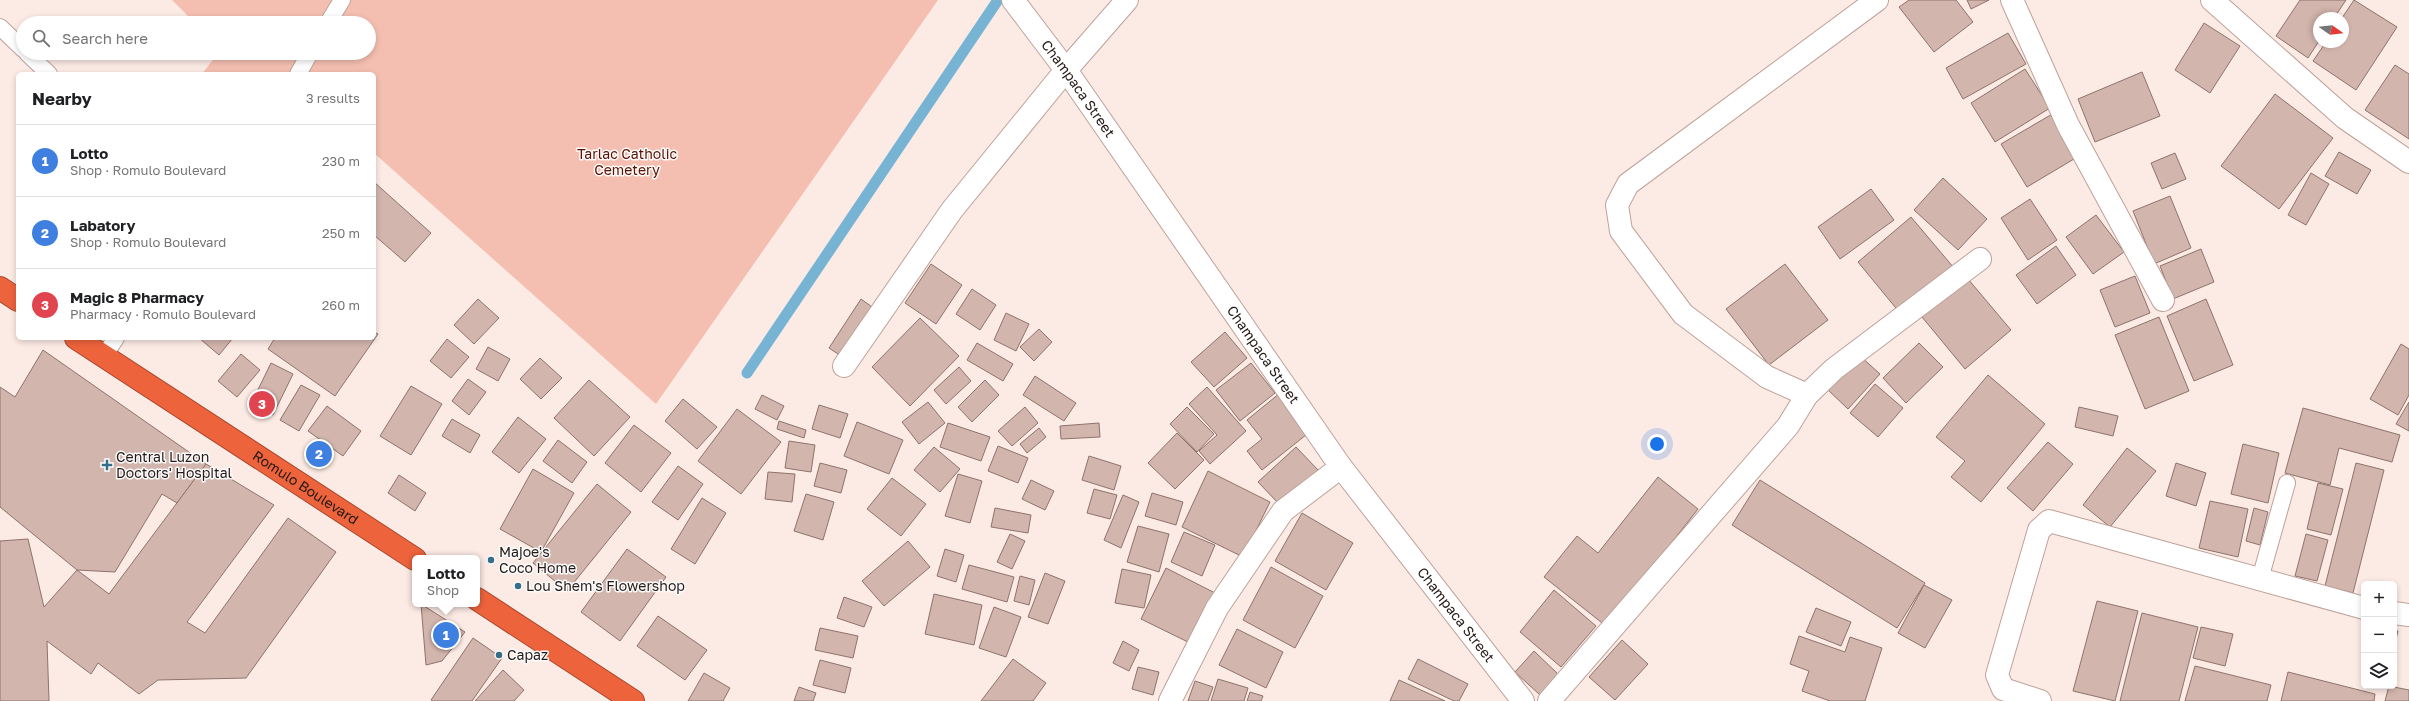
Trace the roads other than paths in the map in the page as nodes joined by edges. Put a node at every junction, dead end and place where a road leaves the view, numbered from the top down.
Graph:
1 (342, 0) edge
2 (1012, 0) edge
3 (1127, 0) edge
4 (1877, 0) edge
5 (2012, 0) edge
6 (2212, 0) edge
7 (332, 16) edge
8 (0, 27) edge
9 (16, 42) edge
10 (34, 60) edge
11 (306, 60) edge
12 (1061, 64) junction
13 (46, 72) edge
14 (299, 72) edge
15 (2409, 162) edge
16 (1980, 260) dead end
17 (0, 288) edge
18 (16, 299) edge
19 (2163, 300) dead end
20 (79, 340) edge
21 (115, 340) edge
22 (104, 356) junction
23 (844, 366) dead end
24 (1807, 395) junction
25 (1341, 467) junction
26 (2287, 483) dead end
27 (412, 557) edge
28 (2260, 579) junction
29 (480, 601) edge
30 (2361, 607) edge
31 (2397, 613) edge
32 (2409, 615) edge
33 (633, 701) edge
34 (1170, 701) edge
35 (1523, 701) edge
36 (1549, 701) edge
37 (2040, 701) edge

1 - 7 lane
2 - 12 street, Champaca Street
3 - 12 street
4 - 24 street
5 - 19 street
6 - 15 street
8 - 9 lane
10 - 13 lane
11 - 14 lane
12 - 23 street
12 - 25 street, Champaca Street
16 - 24 street
17 - 18 highway
20 - 22 highway, Romulo Boulevard
21 - 22 lane
22 - 27 highway, Romulo Boulevard
24 - 36 street
25 - 34 street
25 - 35 street, Champaca Street
26 - 28 lane
28 - 30 street
28 - 37 street
29 - 33 highway
31 - 32 street

